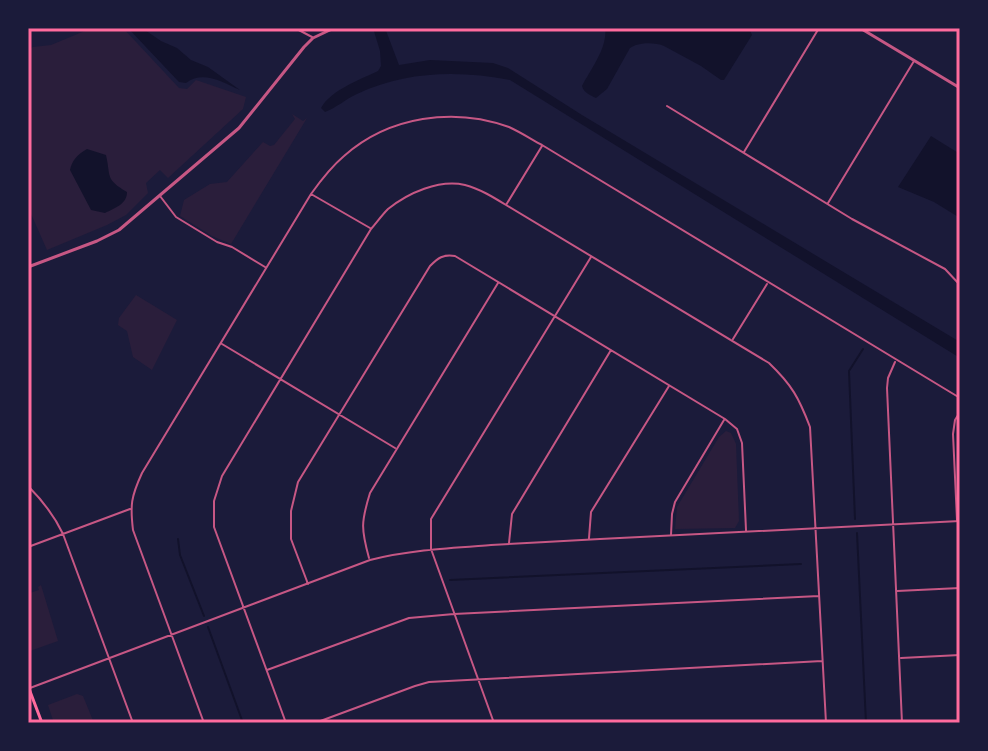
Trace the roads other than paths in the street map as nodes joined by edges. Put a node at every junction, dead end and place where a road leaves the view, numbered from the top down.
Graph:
1 (295, 28) edge
2 (334, 28) edge
3 (819, 28) edge
4 (860, 28) edge
5 (313, 38) junction
6 (914, 61) junction
7 (960, 88) edge
8 (667, 106) dead end
9 (542, 145) junction
10 (743, 153) junction
11 (311, 194) junction
12 (160, 196) junction
13 (828, 204) junction
14 (506, 205) junction
15 (371, 229) junction
16 (592, 256) junction
17 (28, 267) edge
18 (266, 268) junction
19 (499, 282) junction
20 (768, 283) junction
21 (960, 285) edge
22 (555, 316) junction
23 (732, 341) junction
24 (220, 343) junction
25 (611, 350) junction
26 (896, 360) junction
27 (280, 380) junction
28 (669, 385) junction
29 (960, 398) edge
30 (960, 412) edge
31 (340, 415) junction
32 (725, 419) junction
33 (396, 449) junction
34 (28, 486) edge
35 (131, 509) junction
36 (959, 521) edge
37 (892, 525) junction
38 (816, 529) junction
39 (746, 531) junction
40 (63, 534) junction
41 (671, 536) junction
42 (589, 540) junction
43 (509, 544) junction
44 (28, 547) edge
45 (431, 549) junction
46 (370, 560) junction
47 (308, 584) junction
48 (960, 588) edge
49 (896, 591) junction
50 (820, 596) junction
51 (243, 608) junction
52 (454, 614) junction
53 (172, 635) junction
54 (960, 655) edge
55 (109, 658) junction
56 (899, 658) junction
57 (823, 661) junction
58 (266, 670) junction
59 (478, 679) junction
60 (28, 688) edge
61 (960, 721) edge
62 (42, 723) edge
63 (133, 723) edge
64 (204, 723) edge
65 (286, 723) edge
66 (315, 723) edge
67 (494, 723) edge
68 (826, 723) edge
69 (902, 723) edge
70 (912, 723) edge

1 - 5 street
2 - 5 street
3 - 10 street
4 - 6 street
5 - 12 street
6 - 7 street
6 - 13 street
8 - 10 street
9 - 11 street
9 - 14 street
9 - 20 street
10 - 13 street
11 - 15 street
11 - 18 street
12 - 17 street
12 - 18 street
13 - 21 street
14 - 15 street
14 - 16 street
15 - 27 street
16 - 22 street
16 - 23 street
18 - 24 street
19 - 22 street
19 - 31 street
19 - 33 street
20 - 23 street
20 - 26 street
22 - 25 street
22 - 45 street
23 - 38 street
24 - 27 street
24 - 35 street
25 - 28 street
25 - 43 street
26 - 29 street
26 - 37 street
27 - 31 street
27 - 51 street
28 - 32 street
28 - 42 street
30 - 36 street
31 - 33 street
31 - 47 street
32 - 39 street
32 - 41 street
33 - 46 street
34 - 40 street
35 - 40 street
35 - 53 street
36 - 37 street
37 - 38 street
37 - 49 street
38 - 39 street
38 - 50 street
39 - 41 street
40 - 44 street
40 - 55 street
41 - 42 street
42 - 43 street
43 - 45 street
45 - 46 street
45 - 52 street
46 - 47 street
47 - 51 street
48 - 49 street
49 - 56 street
50 - 52 street
50 - 57 street
51 - 53 street
51 - 58 street
52 - 58 street
52 - 59 street
53 - 55 street
53 - 64 street
54 - 56 street
55 - 60 street
55 - 63 street
56 - 69 street
57 - 59 street
57 - 68 street
58 - 65 street
59 - 66 street
59 - 67 street
60 - 62 main road
61 - 70 street

